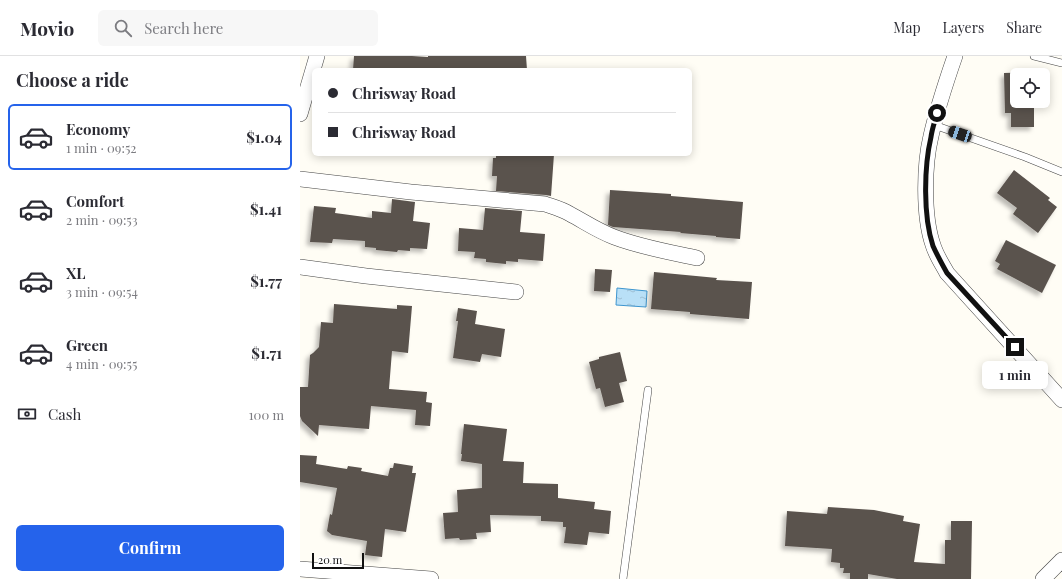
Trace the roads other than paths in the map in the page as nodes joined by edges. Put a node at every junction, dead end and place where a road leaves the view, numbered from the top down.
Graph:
1 (317, 56) edge
2 (955, 56) edge
3 (1034, 56) edge
4 (1062, 63) edge
5 (313, 68) edge
6 (312, 73) edge
7 (300, 114) edge
8 (934, 124) junction
9 (1062, 172) edge
10 (300, 179) edge
11 (697, 258) dead end
12 (300, 266) edge
13 (516, 292) dead end
14 (648, 390) dead end
15 (1062, 400) edge
16 (1062, 560) edge
17 (300, 569) edge
18 (431, 579) edge
19 (623, 579) edge
20 (1043, 579) edge

1 - 5 street
2 - 8 street
3 - 4 lane
6 - 7 street
8 - 9 lane
8 - 15 street
10 - 11 street
12 - 13 street
14 - 19 lane
16 - 20 street
17 - 18 street

